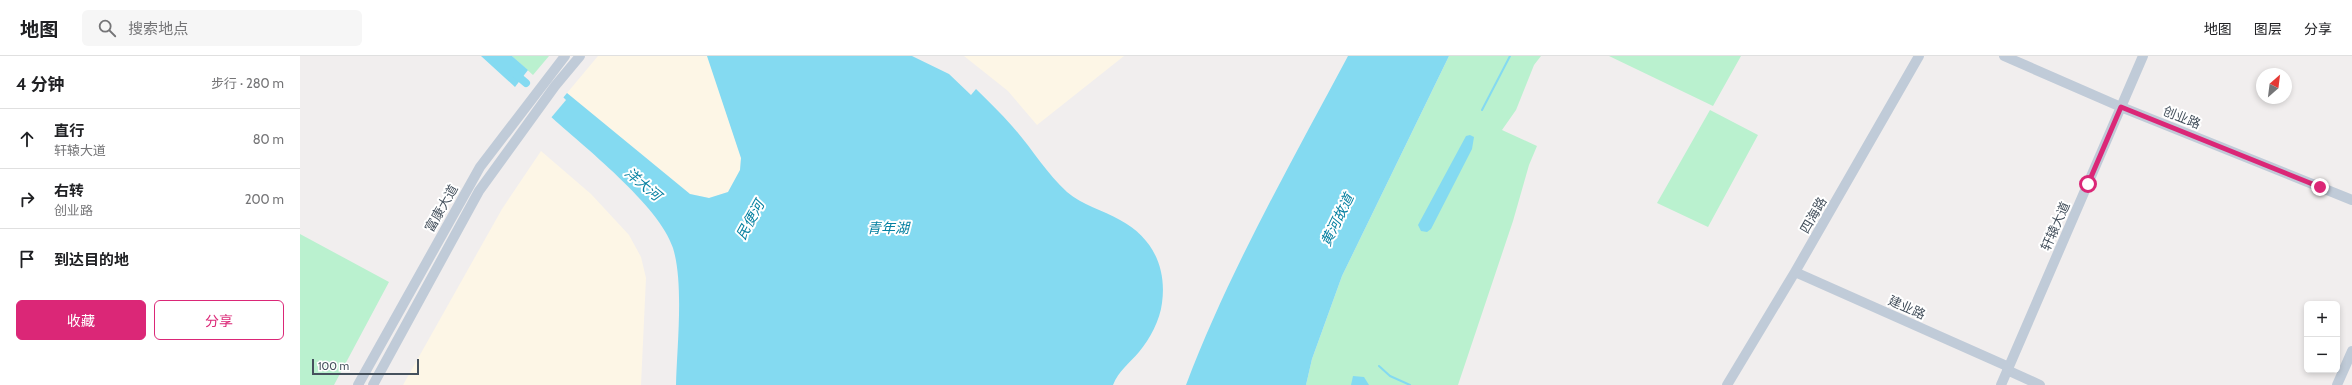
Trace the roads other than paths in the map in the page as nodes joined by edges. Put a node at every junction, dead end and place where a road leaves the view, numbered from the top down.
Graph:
1 (565, 56) edge
2 (580, 56) edge
3 (1919, 56) edge
4 (2004, 56) edge
5 (2144, 56) edge
6 (2121, 107) junction
7 (2352, 200) edge
8 (1795, 272) junction
9 (2352, 351) edge
10 (2008, 368) junction
11 (358, 385) edge
12 (373, 385) edge
13 (1727, 385) edge
14 (2001, 385) edge
15 (2040, 385) edge
16 (2337, 385) edge

1 - 11 street, 富康大道
2 - 12 street, 富康大道
3 - 8 street, 四海路
4 - 6 street, 创业路
5 - 6 street, 轩辕大道
6 - 7 street, 创业路
6 - 10 street, 轩辕大道
8 - 10 street, 建业路
8 - 13 street, 四海路
9 - 16 street
10 - 14 street, 轩辕大道
10 - 15 street, 建业路

